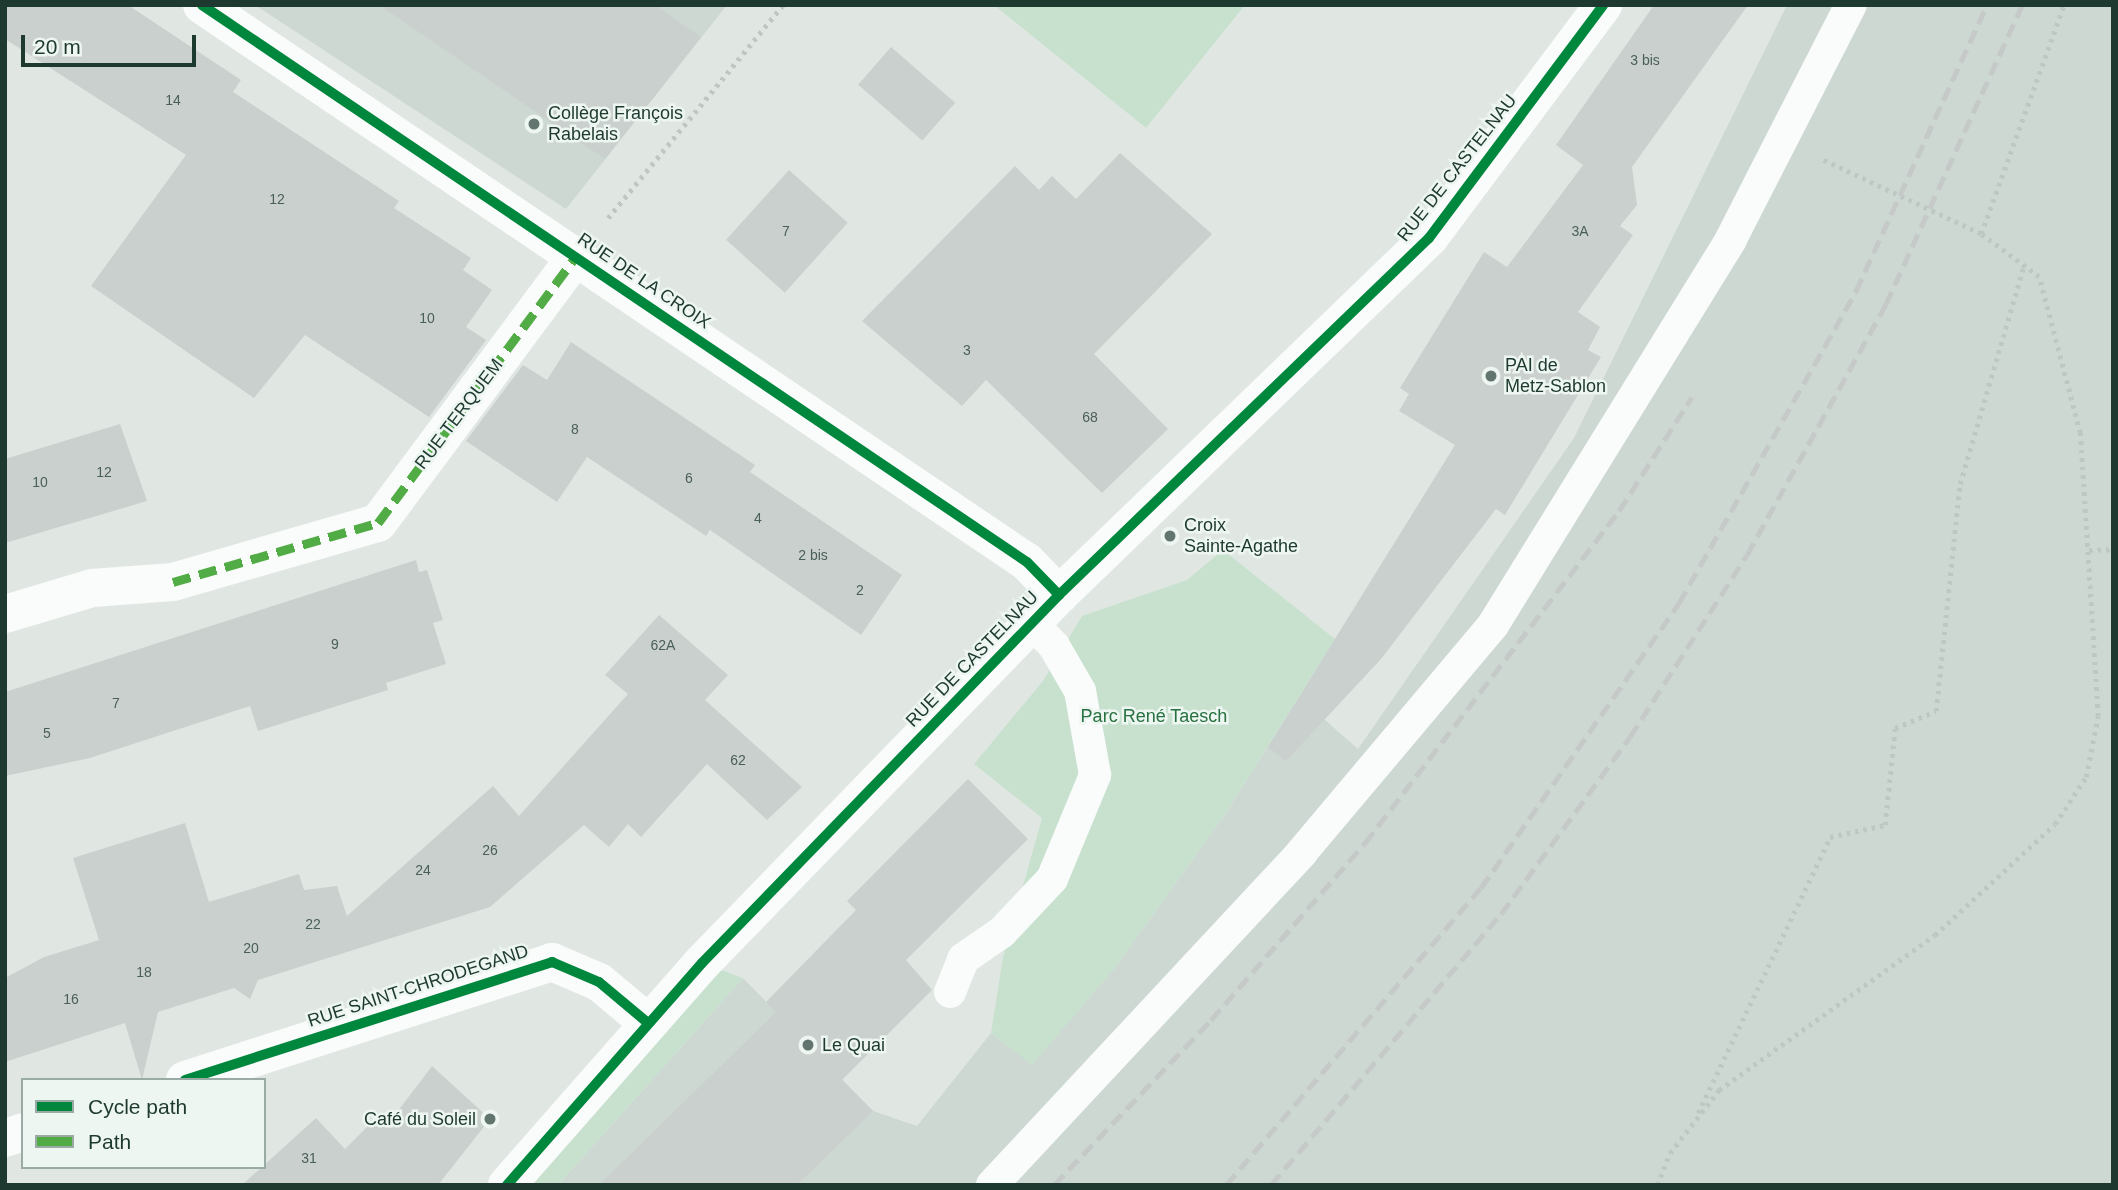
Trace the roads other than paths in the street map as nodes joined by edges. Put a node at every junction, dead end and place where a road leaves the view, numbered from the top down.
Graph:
1 (202, 5) edge
2 (1603, 5) edge
3 (1851, 5) edge
4 (576, 256) junction
5 (1059, 595) junction
6 (5, 614) edge
7 (1032, 623) junction
8 (950, 992) dead end
9 (648, 1023) junction
10 (191, 1078) edge
11 (507, 1185) edge
12 (992, 1185) edge

1 - 4 street, RUE DE LA CROIX
2 - 5 street, RUE DE CASTELNAU
3 - 12 lane
4 - 5 street, RUE DE LA CROIX
4 - 6 street, RUE TERQUEM
5 - 7 street, RUE DE CASTELNAU
7 - 8 lane
7 - 9 street, RUE DE CASTELNAU
9 - 10 street, RUE SAINT-CHRODEGAND
9 - 11 street, RUE DE CASTELNAU

